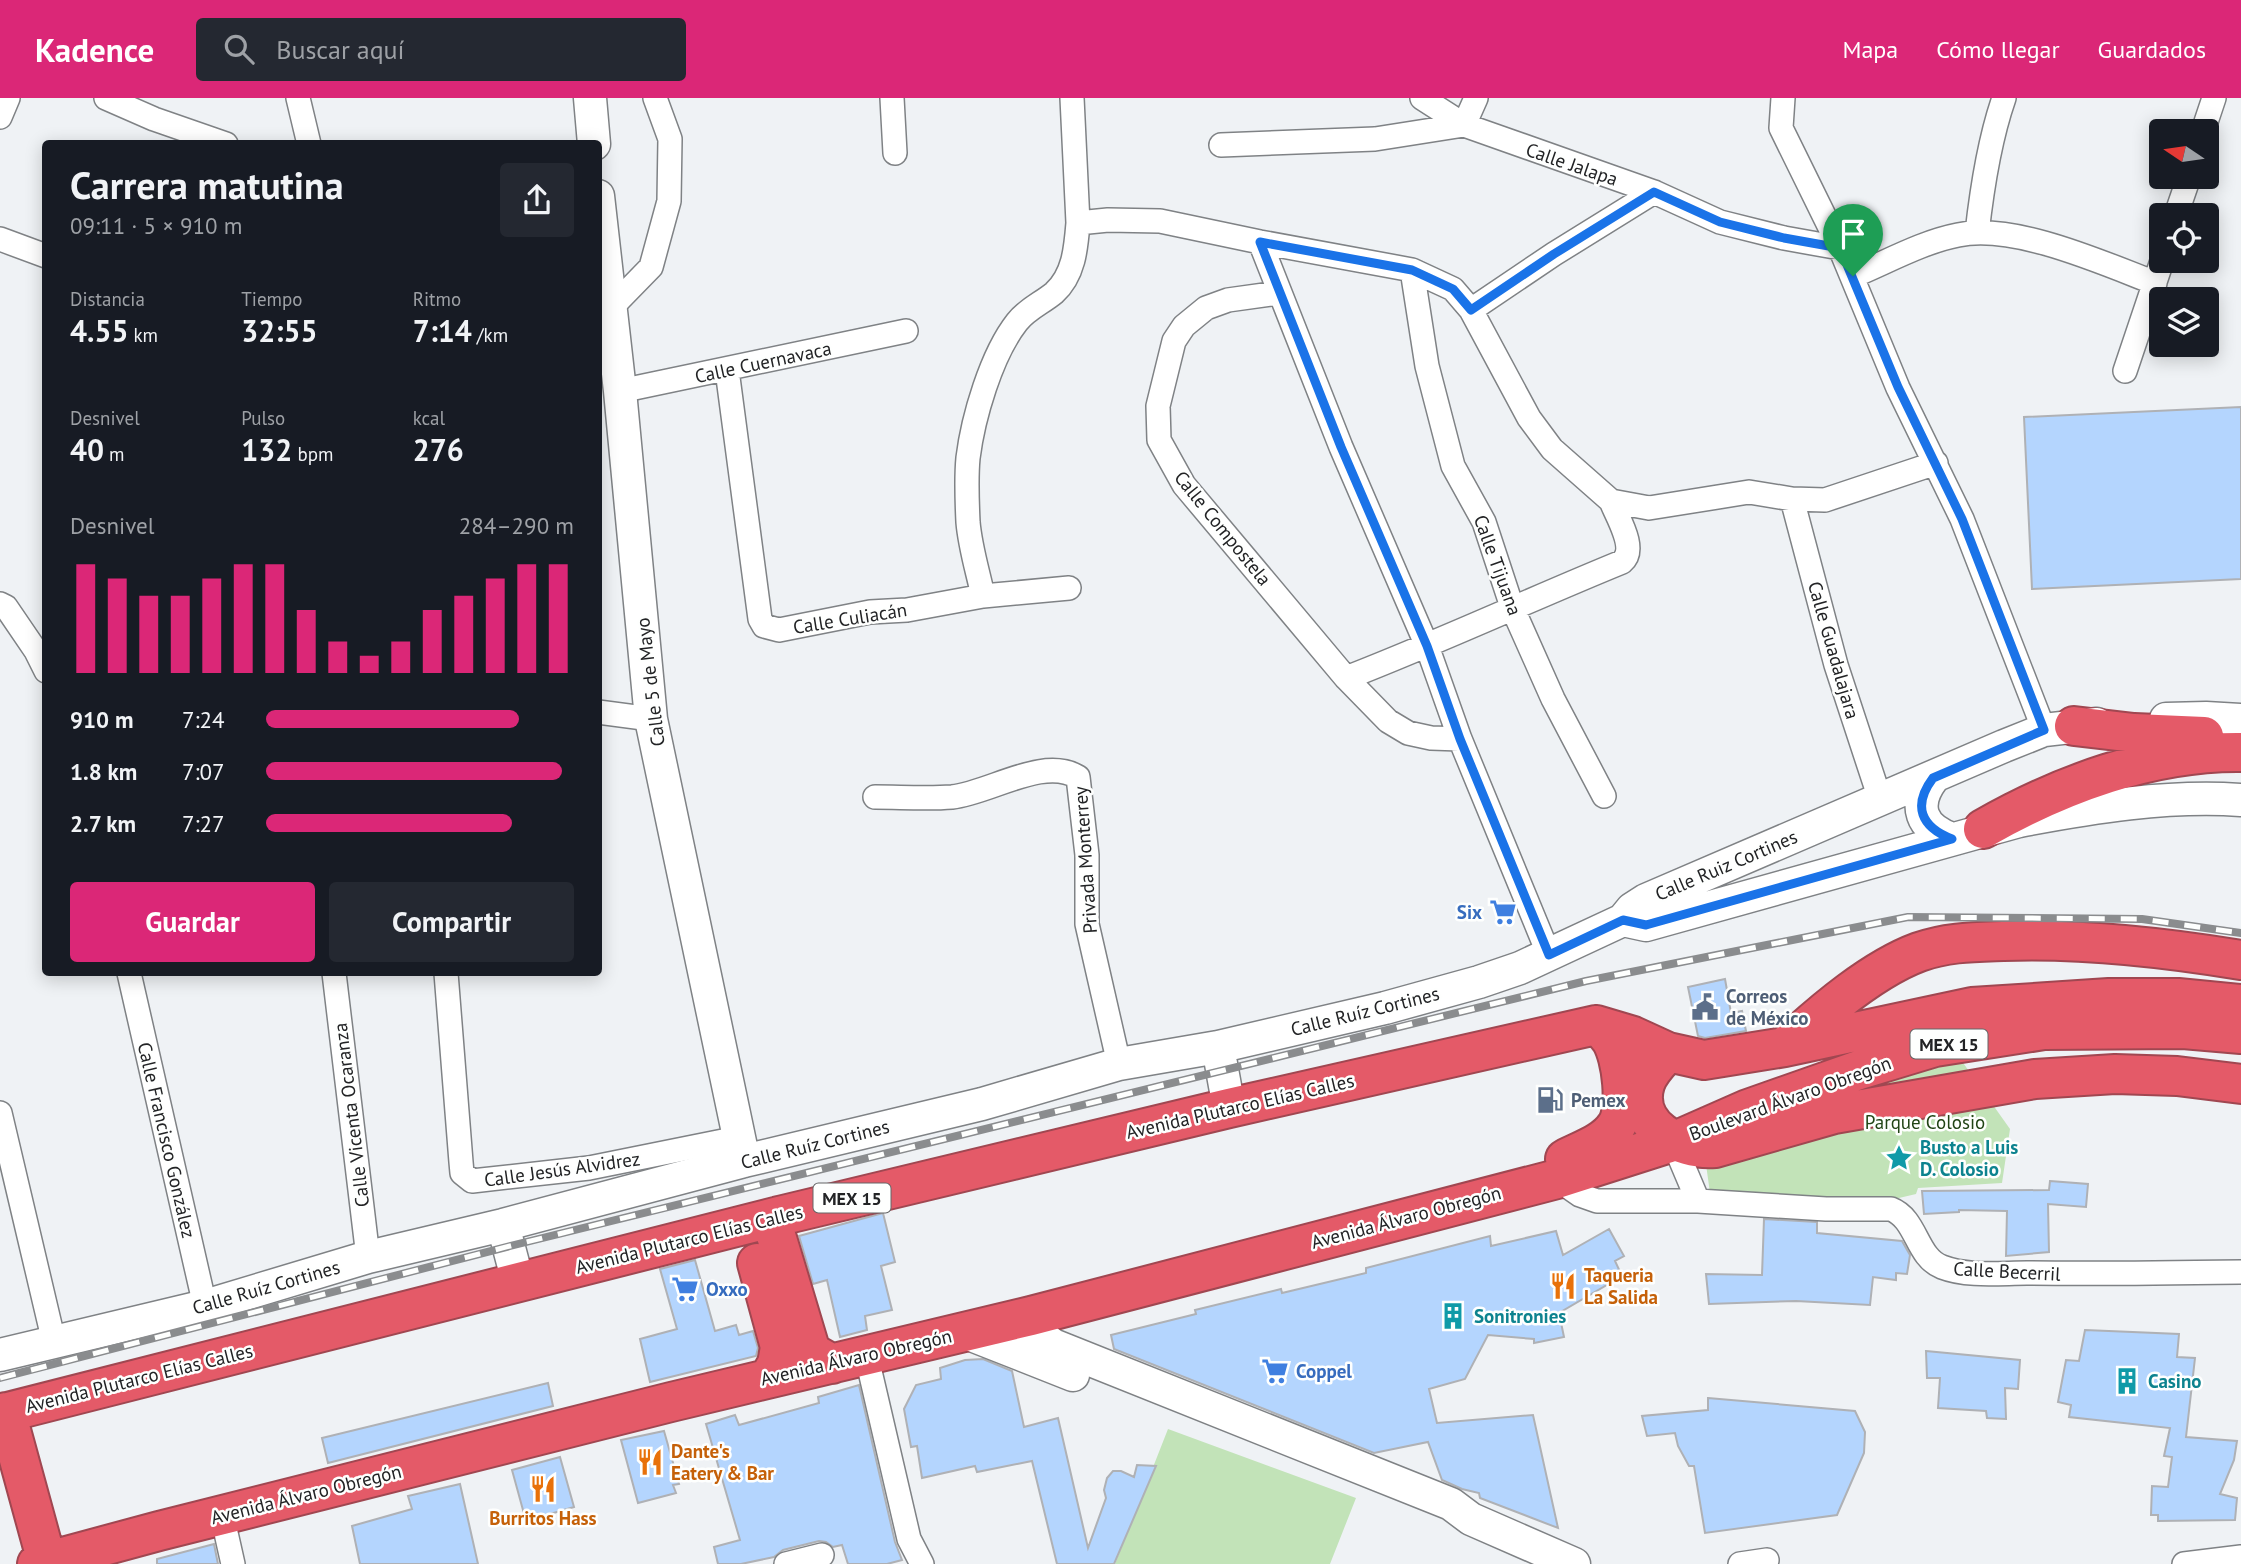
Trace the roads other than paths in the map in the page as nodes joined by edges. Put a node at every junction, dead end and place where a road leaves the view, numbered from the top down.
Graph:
1 (8, 98) edge
2 (106, 98) edge
3 (298, 98) edge
4 (590, 98) edge
5 (655, 98) edge
6 (892, 98) edge
7 (1072, 98) edge
8 (1422, 98) edge
9 (1476, 98) edge
10 (1766, 98) edge
11 (1783, 98) edge
12 (2004, 98) edge
13 (2214, 98) edge
14 (0, 117) edge
15 (2207, 119) edge
16 (1464, 125) junction
17 (1781, 128) junction
18 (214, 140) edge
19 (308, 140) edge
20 (594, 140) edge
21 (1221, 145) dead end
22 (895, 153) dead end
23 (1654, 192) junction
24 (1078, 223) junction
25 (1977, 233) junction
26 (0, 239) edge
27 (1260, 242) junction
28 (1840, 248) junction
29 (42, 255) edge
30 (602, 257) edge
31 (2158, 273) edge
32 (1853, 276) junction
33 (1413, 277) junction
34 (2155, 283) junction
35 (1279, 293) junction
36 (611, 308) junction
37 (1471, 310) junction
38 (906, 331) dead end
39 (727, 370) junction
40 (2125, 371) dead end
41 (620, 391) junction
42 (1936, 463) junction
43 (1792, 499) junction
44 (1611, 501) junction
45 (1069, 588) dead end
46 (983, 596) junction
47 (0, 604) edge
48 (1511, 607) junction
49 (1427, 646) junction
50 (42, 663) edge
51 (1346, 678) junction
52 (602, 713) edge
53 (651, 719) junction
54 (2241, 720) edge
55 (2059, 728) junction
56 (1460, 739) junction
57 (2222, 745) edge
58 (1933, 778) junction
59 (1604, 796) dead end
60 (875, 797) dead end
61 (1880, 799) junction
62 (2241, 800) edge
63 (1968, 834) junction
64 (1623, 920) junction
65 (1549, 955) junction
66 (2241, 960) edge
67 (130, 976) edge
68 (334, 976) edge
69 (446, 976) edge
70 (2241, 1004) edge
71 (1596, 1025) junction
72 (2241, 1034) edge
73 (1218, 1047) junction
74 (1784, 1047) junction
75 (1668, 1052) junction
76 (1704, 1060) junction
77 (1119, 1064) junction
78 (2241, 1084) edge
79 (1229, 1108) junction
80 (0, 1113) edge
81 (1716, 1123) junction
82 (1673, 1142) junction
83 (741, 1150) junction
84 (1556, 1179) junction
85 (1497, 1193) junction
86 (1698, 1201) junction
87 (779, 1216) junction
88 (503, 1225) junction
89 (738, 1226) junction
90 (368, 1257) junction
91 (2241, 1272) edge
92 (518, 1282) junction
93 (205, 1306) junction
94 (1031, 1316) junction
95 (964, 1332) junction
96 (54, 1342) junction
97 (0, 1355) edge
98 (849, 1359) junction
99 (769, 1378) junction
100 (3, 1413) edge
101 (222, 1515) junction
102 (1471, 1519) junction
103 (822, 1555) dead end
104 (2241, 1557) edge
105 (1767, 1560) dead end
106 (42, 1563) edge
107 (233, 1564) edge
108 (786, 1564) edge
109 (922, 1564) edge
110 (1573, 1564) edge
111 (1740, 1564) edge
112 (2184, 1564) edge

1 - 14 street
2 - 18 street
3 - 19 street
4 - 20 street
5 - 36 street
6 - 22 street
7 - 24 street
8 - 16 street, Calle Jalapa
9 - 16 street
10 - 17 street
11 - 17 street
12 - 25 street
13 - 15 street
16 - 21 street
16 - 23 street, Calle Jalapa
17 - 28 street
23 - 28 street, Calle Jalapa
23 - 37 street
24 - 27 street
24 - 46 street
25 - 32 street
25 - 34 street
26 - 29 street
27 - 33 street
27 - 35 street
28 - 32 street
30 - 36 street, Calle 5 de Mayo
31 - 34 street
32 - 42 street
33 - 37 street
33 - 48 street, Calle Tijuana
34 - 40 street
35 - 49 street
35 - 51 street, Calle Compostela
36 - 41 street, Calle 5 de Mayo
37 - 44 street
38 - 39 street, Calle Cuernavaca
39 - 41 street, Calle Cuernavaca
39 - 46 street, Calle Culiacán
41 - 53 street, Calle 5 de Mayo
42 - 43 street
42 - 55 street
43 - 44 street
43 - 61 street, Calle Guadalajara
44 - 48 street
45 - 46 street, Calle Culiacán
47 - 50 street
48 - 49 street
48 - 59 street, Calle Tijuana
49 - 51 street
49 - 56 street
51 - 56 street, Calle Compostela
52 - 53 street
53 - 83 street, Calle 5 de Mayo
54 - 55 street, Calle Ruiz Cortines
55 - 57 highway
55 - 58 street, Calle Ruiz Cortines
56 - 65 street
57 - 63 highway
58 - 61 street, Calle Ruiz Cortines
58 - 63 street
60 - 77 street, Privada Monterrey
61 - 64 street, Calle Ruiz Cortines
62 - 63 street, Calle Ruiz Cortines
63 - 64 street, Calle Ruiz Cortines
64 - 65 street, Calle Ruíz Cortines
65 - 73 street, Calle Ruíz Cortines
66 - 74 highway
67 - 93 street, Calle Francisco González
68 - 90 street, Calle Vicenta Ocaranza
69 - 83 street, Calle Jesús Alvidrez
70 - 74 highway, Boulevard Álvaro Obregón / MEX 15
71 - 75 highway, Avenida Plutarco Elías Calles / MEX 15
71 - 79 highway, Avenida Plutarco Elías Calles / MEX 15
71 - 85 highway
72 - 81 highway, Boulevard Álvaro Obregón / MEX 15
73 - 77 street, Calle Ruíz Cortines
73 - 79 street
74 - 76 highway, Boulevard Álvaro Obregón / MEX 15
75 - 76 highway, Avenida Plutarco Elías Calles / MEX 15
75 - 82 highway
76 - 81 highway
77 - 83 street, Calle Ruíz Cortines
78 - 82 highway
79 - 87 highway, Avenida Plutarco Elías Calles / MEX 15
80 - 96 street
81 - 82 highway, Boulevard Álvaro Obregón / MEX 15
82 - 84 highway, Avenida Álvaro Obregón / MEX 15
82 - 86 street
83 - 88 street, Calle Ruíz Cortines
84 - 85 highway, Avenida Álvaro Obregón / MEX 15
84 - 86 street, Calle Becerril
85 - 94 highway, Avenida Álvaro Obregón / MEX 15
86 - 91 street, Calle Becerril
87 - 89 highway, Avenida Plutarco Elías Calles / MEX 15
87 - 98 highway
88 - 90 street, Calle Ruíz Cortines
88 - 92 street
89 - 92 highway, Avenida Plutarco Elías Calles / MEX 15
89 - 99 highway
90 - 93 street, Calle Ruíz Cortines
92 - 100 highway, Avenida Plutarco Elías Calles / MEX 15
93 - 96 street, Calle Ruíz Cortines
94 - 95 highway, Avenida Álvaro Obregón / MEX 15
94 - 102 street
95 - 98 highway, Avenida Álvaro Obregón / MEX 15
95 - 102 street
96 - 97 street, Calle Ruíz Cortines
98 - 99 highway, Avenida Álvaro Obregón / MEX 15
98 - 109 street
99 - 101 highway, Avenida Álvaro Obregón / MEX 15
100 - 106 highway
101 - 106 highway, Avenida Álvaro Obregón / MEX 15
101 - 107 street
102 - 110 street
103 - 108 street
104 - 112 street
105 - 111 street

